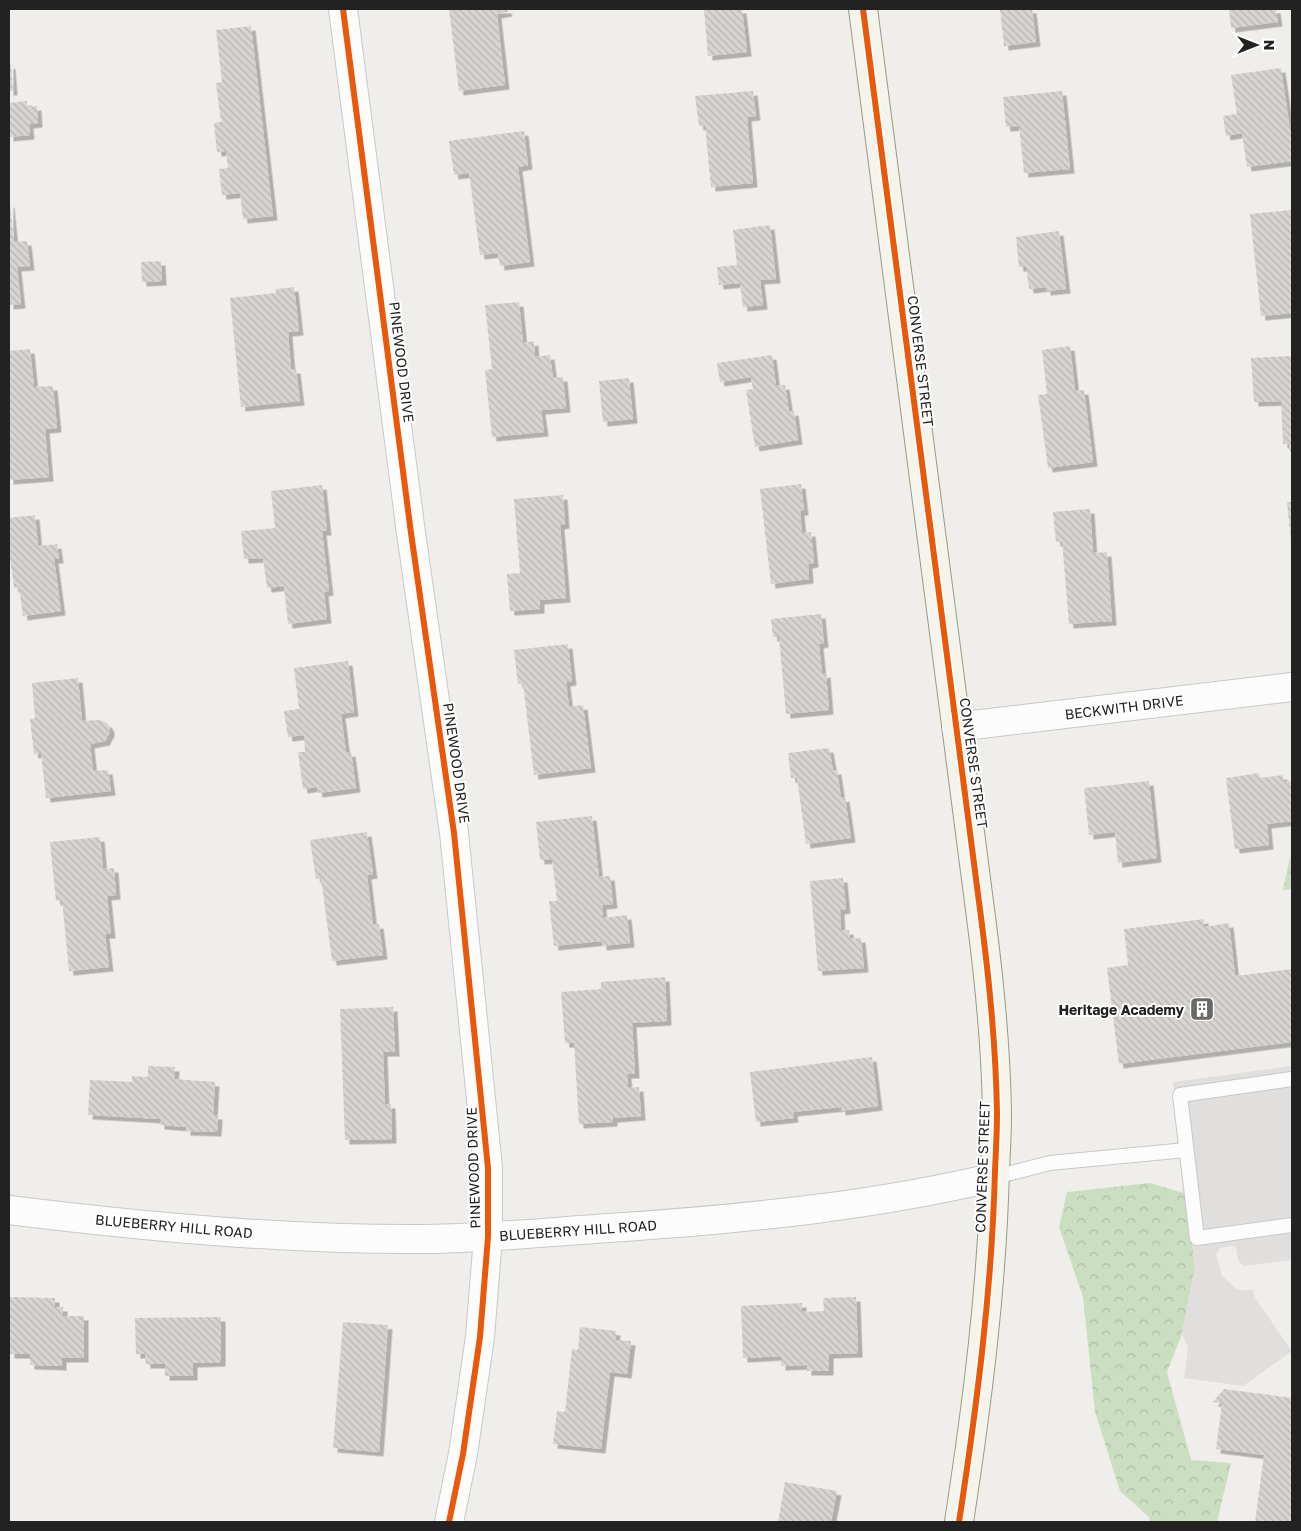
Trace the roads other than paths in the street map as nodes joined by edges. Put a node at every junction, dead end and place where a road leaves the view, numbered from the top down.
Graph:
1 (343, 9) edge
2 (863, 9) edge
3 (1292, 687) edge
4 (956, 727) junction
5 (1292, 1079) edge
6 (1186, 1150) junction
7 (995, 1177) junction
8 (9, 1210) edge
9 (1292, 1225) edge
10 (488, 1237) junction
11 (450, 1522) edge
12 (959, 1522) edge

1 - 10 street, PINEWOOD DRIVE
2 - 4 main road, CONVERSE STREET
3 - 4 street, BECKWITH DRIVE
4 - 7 main road, CONVERSE STREET
5 - 6 lane
6 - 7 lane
6 - 9 lane
7 - 10 street, BLUEBERRY HILL ROAD
7 - 12 main road, CONVERSE STREET
8 - 10 street, BLUEBERRY HILL ROAD
10 - 11 street, PINEWOOD DRIVE

